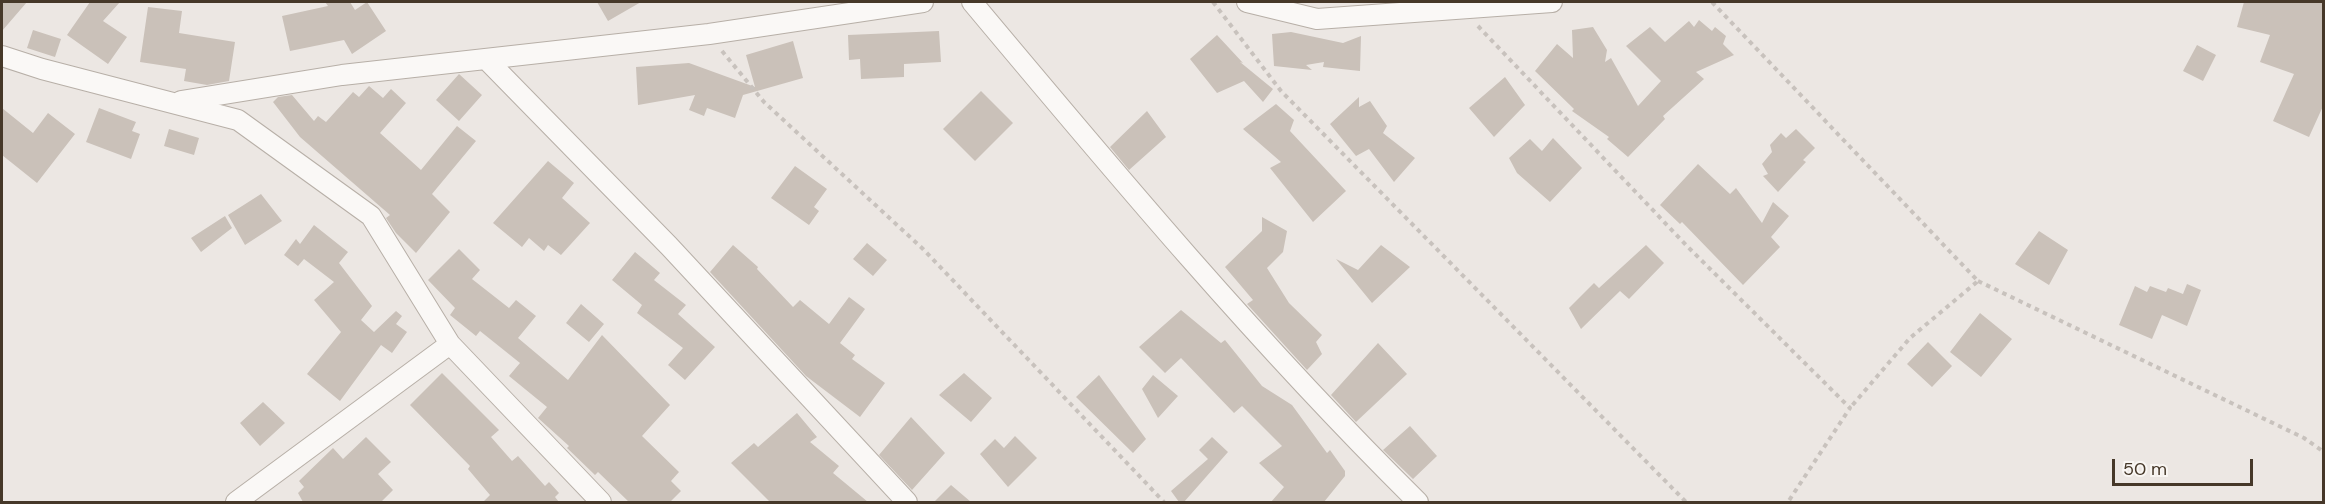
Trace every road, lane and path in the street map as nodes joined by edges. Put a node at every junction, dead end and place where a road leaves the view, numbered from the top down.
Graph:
1 (922, 2) edge
2 (972, 2) edge
3 (1213, 2) edge
4 (1247, 2) edge
5 (1552, 2) edge
6 (1712, 2) edge
7 (1461, 8) junction
8 (708, 34) junction
9 (2, 56) edge
10 (486, 59) junction
11 (172, 103) junction
12 (1978, 281) junction
13 (450, 344) junction
14 (1850, 408) junction
15 (2324, 452) edge
16 (236, 502) edge
17 (601, 502) edge
18 (907, 502) edge
19 (1164, 502) edge
20 (1418, 502) edge
21 (1686, 502) edge
22 (1788, 502) edge

1 - 8 street
2 - 20 street
3 - 21 path
4 - 7 street
5 - 7 street
6 - 12 path
7 - 14 path
8 - 10 street
8 - 19 path
9 - 11 street
10 - 11 street
10 - 18 street
11 - 13 street
12 - 14 path
12 - 15 path
13 - 16 street
13 - 17 street
14 - 22 path

